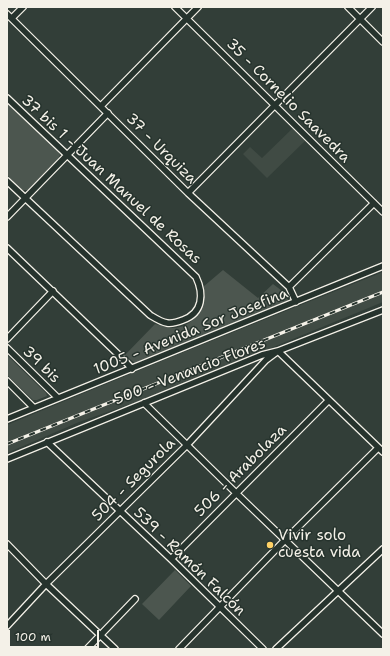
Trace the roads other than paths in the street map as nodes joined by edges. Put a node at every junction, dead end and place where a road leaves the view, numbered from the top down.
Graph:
1 (23, 7) edge
2 (175, 7) edge
3 (198, 7) edge
4 (348, 7) edge
5 (372, 7) edge
6 (9, 16) edge
7 (186, 18) junction
8 (360, 19) junction
9 (383, 42) edge
10 (7, 98) edge
11 (275, 105) junction
12 (100, 106) junction
13 (108, 113) junction
14 (66, 154) junction
15 (7, 181) edge
16 (188, 193) junction
17 (24, 198) junction
18 (374, 203) junction
19 (382, 211) edge
20 (7, 217) edge
21 (7, 248) edge
22 (383, 266) edge
23 (289, 287) junction
24 (53, 291) junction
25 (296, 302) junction
26 (383, 310) edge
27 (7, 339) edge
28 (7, 348) edge
29 (278, 351) junction
30 (132, 369) junction
31 (7, 381) edge
32 (58, 398) junction
33 (329, 400) junction
34 (144, 403) junction
35 (34, 408) junction
36 (7, 419) edge
37 (48, 442) junction
38 (186, 446) junction
39 (381, 450) edge
40 (7, 459) edge
41 (236, 493) junction
42 (120, 511) junction
43 (285, 540) junction
44 (7, 544) edge
45 (383, 549) edge
46 (171, 559) junction
47 (46, 584) junction
48 (337, 591) junction
49 (135, 599) dead end
50 (219, 607) junction
51 (7, 626) edge
52 (383, 634) edge
53 (100, 635) junction
54 (87, 649) edge
55 (115, 649) edge
56 (179, 649) edge
57 (263, 649) edge
58 (276, 649) edge

1 - 6 street
2 - 7 street, 35 - Cornelio Saavedra
3 - 7 street
4 - 8 street
5 - 8 street
6 - 12 street, 37 - Urquiza
7 - 11 street, 35 - Cornelio Saavedra
7 - 12 street
8 - 9 street
8 - 11 street
10 - 14 street, 37 bis 1 - Juan Manuel de Rosas
11 - 16 street
11 - 18 street, 35 - Cornelio Saavedra
12 - 13 street, 37 - Urquiza
13 - 14 street
13 - 16 street, 37 - Urquiza
14 - 17 street
14 - 17 street, 37 bis 1 - Juan Manuel de Rosas
15 - 17 street
16 - 23 street, 37 - Urquiza
17 - 20 street
18 - 19 street, 35 - Cornelio Saavedra
18 - 23 street
21 - 24 street
22 - 25 street, 1005 - Avenida Sor Josefina
23 - 25 street, 37 - Urquiza
24 - 27 street
24 - 30 street
25 - 30 street, 1005 - Avenida Sor Josefina
26 - 29 street, 500 - Venancio Flores
28 - 32 street, 39 bis
29 - 33 street
29 - 34 street, 500 - Venancio Flores
29 - 38 street, 504 - Segurola
30 - 32 street, 1005 - Avenida Sor Josefina
31 - 35 street
32 - 35 street, 1005 - Avenida Sor Josefina
33 - 39 street
33 - 41 street, 506 - Arabolaza
34 - 37 street, 500 - Venancio Flores
34 - 38 street
35 - 36 street, 1005 - Avenida Sor Josefina
37 - 40 street, 500 - Venancio Flores
37 - 42 street, 539 - Ramón Falcón
38 - 41 street
38 - 42 street, 504 - Segurola
39 - 43 street
41 - 43 street
41 - 46 street, 506 - Arabolaza
42 - 46 street, 539 - Ramón Falcón
42 - 47 street, 504 - Segurola
43 - 48 street
43 - 50 street
44 - 47 street
45 - 48 street
46 - 50 street, 539 - Ramón Falcón
47 - 51 street, 504 - Segurola
47 - 53 street
48 - 52 street
48 - 58 street
49 - 53 street
50 - 56 street
50 - 57 street, 539 - Ramón Falcón
53 - 54 street
53 - 55 street

